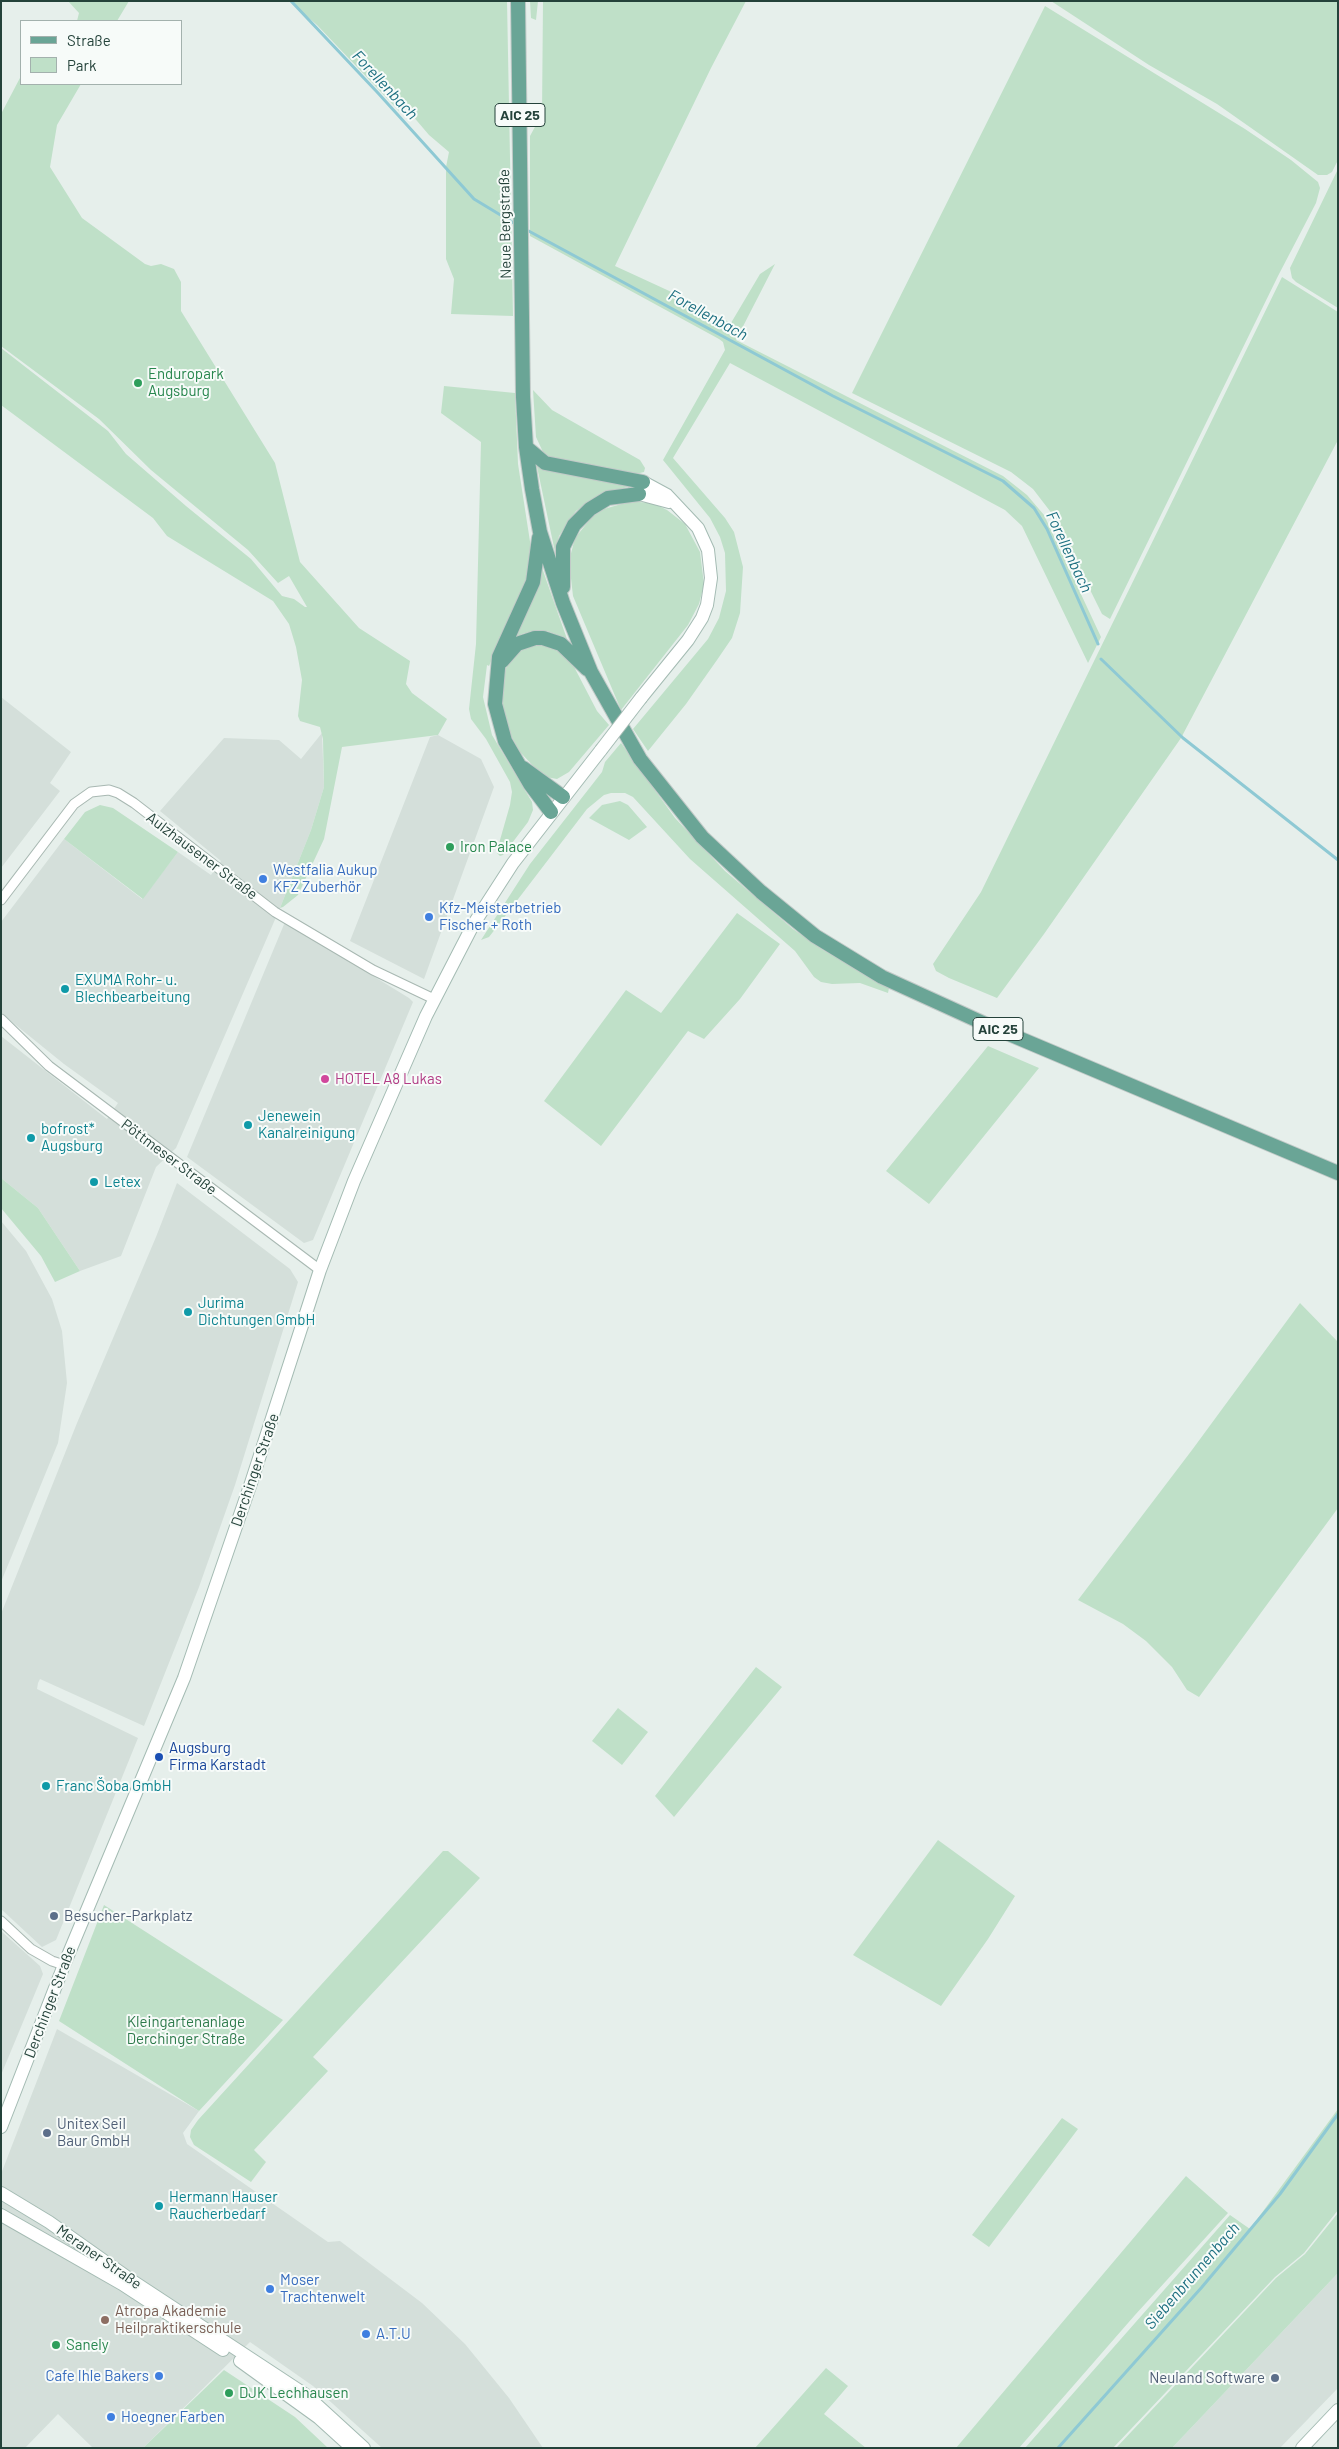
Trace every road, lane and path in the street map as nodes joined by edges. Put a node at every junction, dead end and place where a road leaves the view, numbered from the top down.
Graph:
1 (518, 1) edge
2 (526, 447) junction
3 (641, 488) junction
4 (540, 532) junction
5 (563, 603) junction
6 (497, 668) junction
7 (591, 672) junction
8 (519, 765) junction
9 (563, 797) junction
10 (551, 812) junction
11 (1, 900) edge
12 (434, 999) junction
13 (1, 1019) edge
14 (1338, 1173) edge
15 (320, 1270) junction
16 (1, 1921) edge
17 (64, 1965) junction
18 (1, 2127) edge
19 (1, 2193) edge
20 (1, 2215) edge
21 (1338, 2410) edge
22 (352, 2448) edge
23 (364, 2448) edge
24 (1302, 2448) edge

1 - 2 main road, Neue Bergstraße / AIC 25
2 - 3 main road
2 - 4 main road, AIC 25
3 - 5 main road
3 - 9 main road, Derchinger Straße, bridge
4 - 5 main road, AIC 25
4 - 6 main road
5 - 7 main road, AIC 25
6 - 7 main road
6 - 8 main road
7 - 14 main road, AIC 25
8 - 9 main road
8 - 10 main road
9 - 10 main road, Derchinger Straße
10 - 12 main road, Derchinger Straße
11 - 12 street, Aulzhausener Straße
12 - 15 main road, Derchinger Straße
13 - 15 street, Pöttmeser Straße
15 - 17 main road, Derchinger Straße
16 - 17 street
17 - 18 main road, Derchinger Straße
19 - 23 main road, Meraner Straße
20 - 22 main road, Meraner Straße
21 - 24 main road

